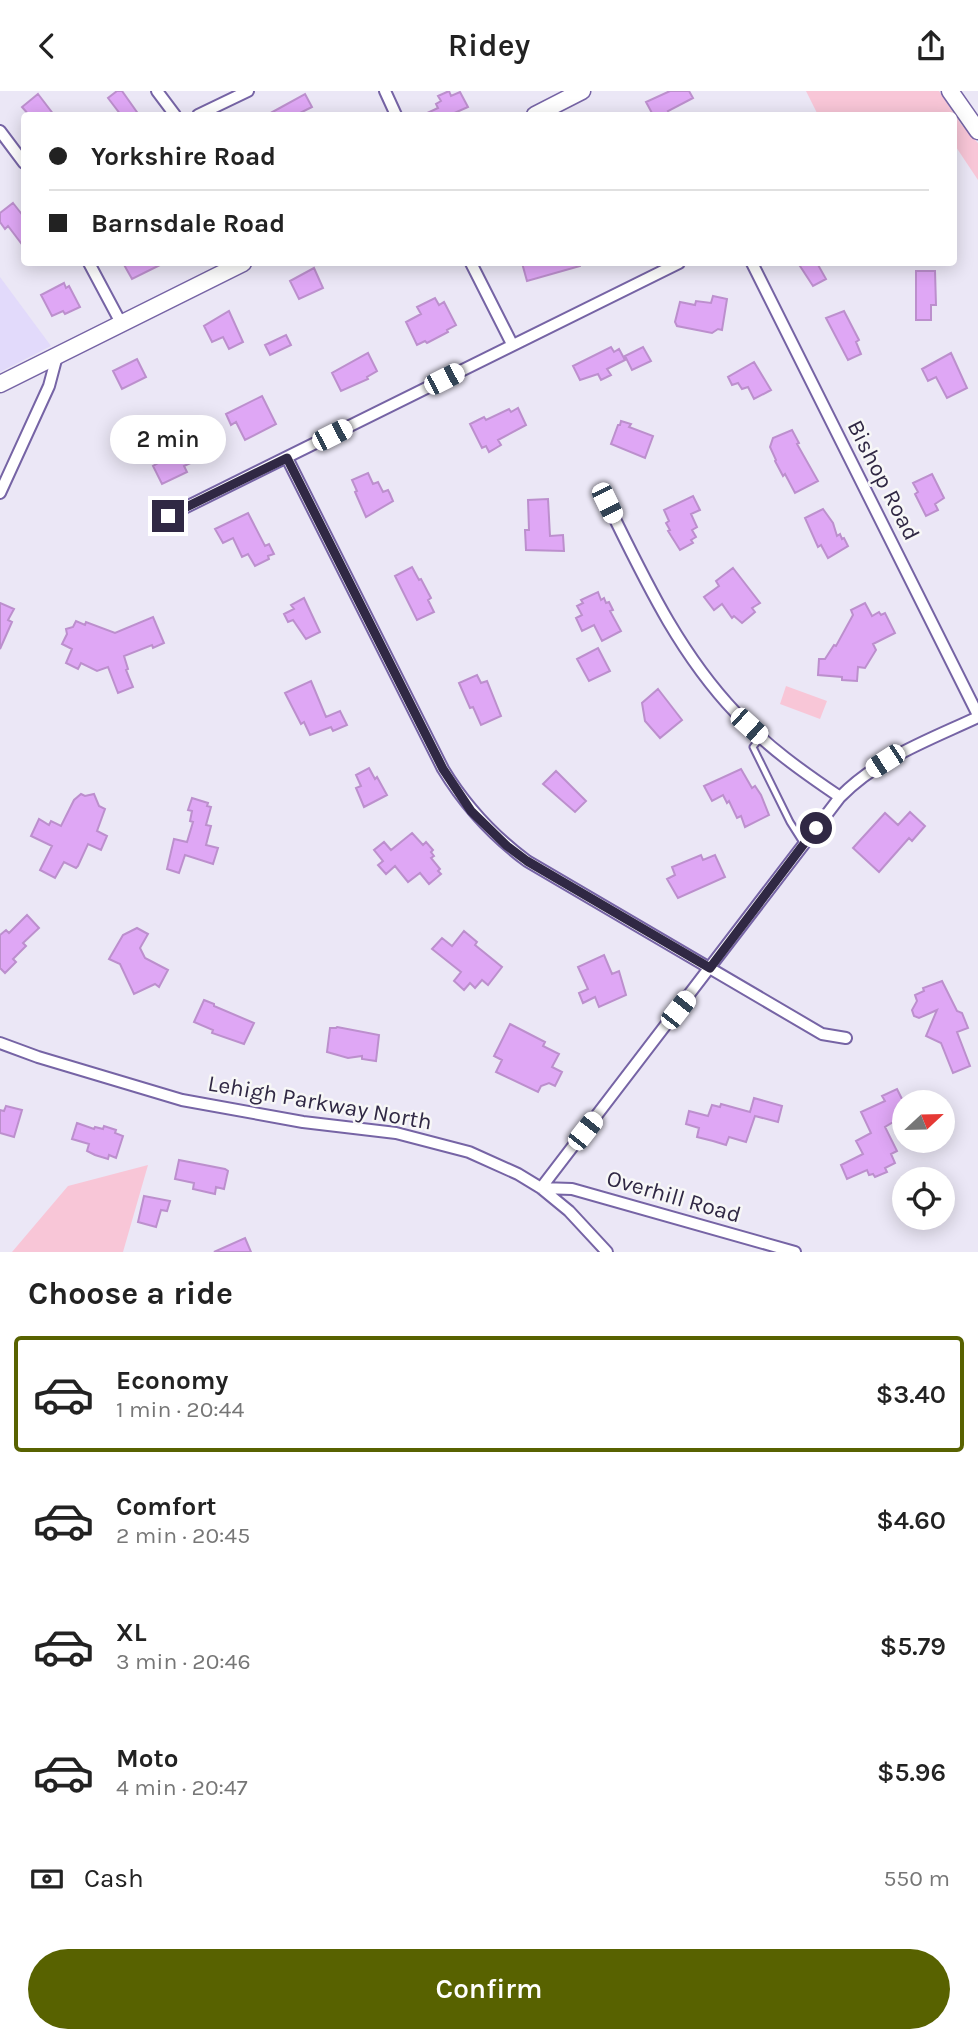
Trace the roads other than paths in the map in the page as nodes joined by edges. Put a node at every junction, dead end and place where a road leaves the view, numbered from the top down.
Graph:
1 (157, 91) edge
2 (248, 91) edge
3 (385, 91) edge
4 (582, 91) edge
5 (950, 91) edge
6 (554, 97) edge
7 (173, 112) edge
8 (204, 112) edge
9 (396, 112) edge
10 (538, 112) edge
11 (0, 131) edge
12 (978, 131) edge
13 (21, 159) edge
14 (91, 266) edge
15 (237, 266) edge
16 (473, 266) edge
17 (673, 266) edge
18 (753, 266) edge
19 (121, 323) junction
20 (512, 344) junction
21 (57, 356) junction
22 (0, 384) edge
23 (287, 458) junction
24 (0, 492) edge
25 (607, 503) dead end
26 (168, 516) dead end
27 (978, 716) edge
28 (761, 737) junction
29 (840, 797) junction
30 (804, 844) junction
31 (710, 968) junction
32 (846, 1038) dead end
33 (0, 1043) edge
34 (541, 1188) junction
35 (607, 1252) edge
36 (795, 1252) edge

1 - 7 street
2 - 8 street
3 - 9 street
4 - 6 main road
5 - 12 main road
6 - 10 main road
11 - 13 street
14 - 19 street
15 - 19 main road
16 - 20 street
17 - 20 street
18 - 27 street, Bishop Road
19 - 21 main road
20 - 23 street
21 - 22 main road
21 - 24 street
23 - 26 street
23 - 31 street
25 - 28 street
27 - 29 street
28 - 29 street
28 - 30 lane
29 - 30 street
30 - 31 street
31 - 32 street
31 - 34 street
33 - 34 street, Lehigh Parkway North
34 - 35 street, Lehigh Parkway North
34 - 36 street, Overhill Road

